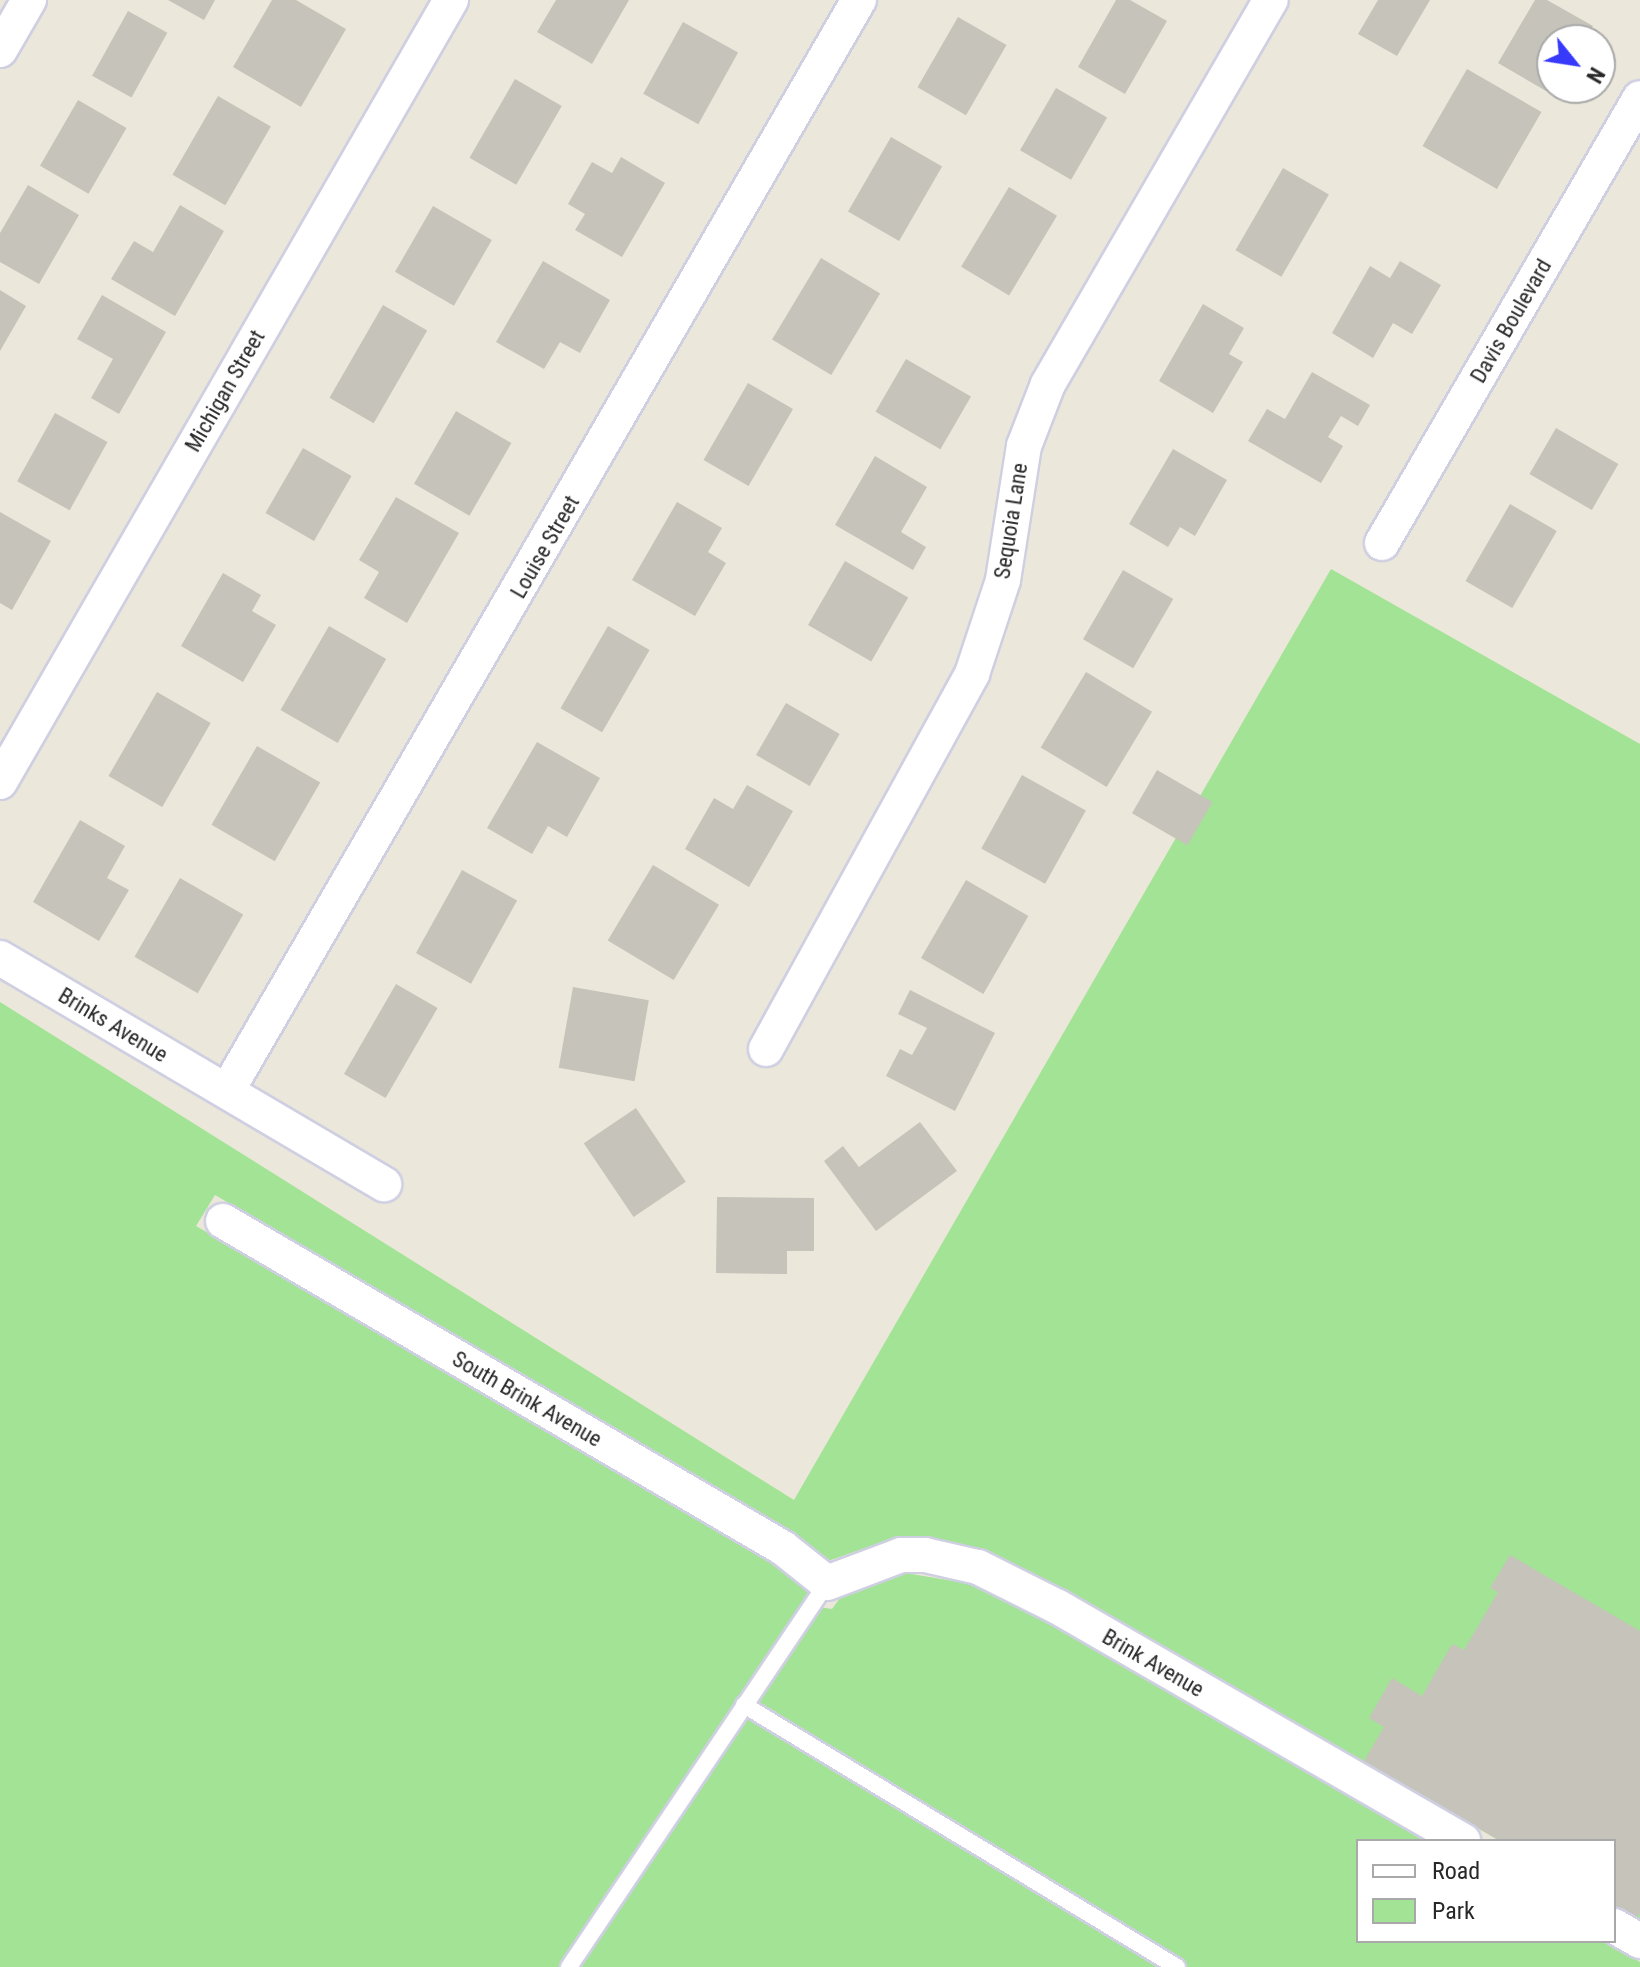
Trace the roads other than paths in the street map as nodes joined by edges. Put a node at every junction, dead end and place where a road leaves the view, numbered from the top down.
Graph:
1 (29, 0) edge
2 (451, 0) edge
3 (859, 0) edge
4 (1271, 0) edge
5 (0, 50) edge
6 (1640, 98) edge
7 (1382, 543) dead end
8 (0, 782) edge
9 (0, 958) edge
10 (766, 1049) dead end
11 (227, 1091) junction
12 (384, 1184) dead end
13 (223, 1221) dead end
14 (827, 1583) junction
15 (744, 1705) junction
16 (1460, 1839) edge
17 (1616, 1927) edge
18 (1640, 1941) edge
19 (569, 1967) edge
20 (1177, 1967) edge

1 - 5 street
2 - 8 street, Michigan Street
3 - 11 street, Louise Street
4 - 10 street, Sequoia Lane
6 - 7 street, Davis Boulevard
9 - 11 street, Brinks Avenue
11 - 12 street
13 - 14 street, South Brink Avenue
14 - 15 lane
14 - 16 street, Brink Avenue
15 - 19 lane
15 - 20 lane
17 - 18 street

